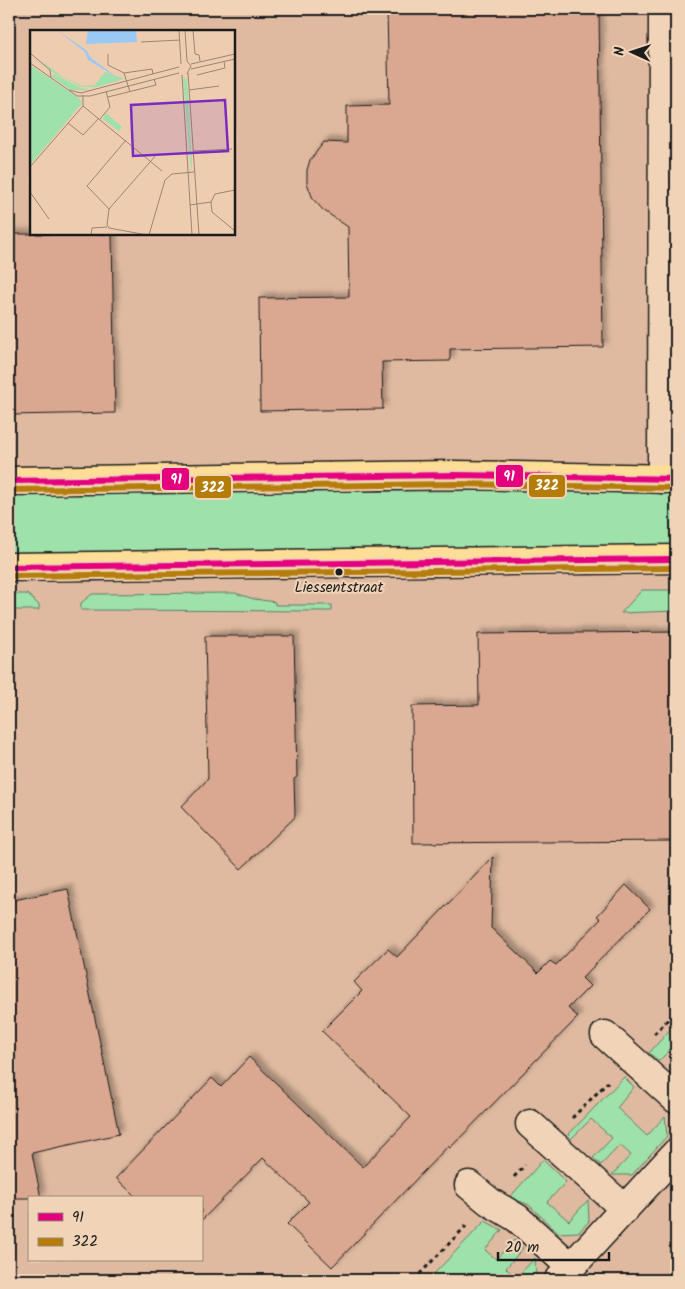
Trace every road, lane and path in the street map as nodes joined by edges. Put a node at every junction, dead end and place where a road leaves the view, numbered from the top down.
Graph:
1 (663, 9) edge
2 (669, 479) edge
3 (9, 481) edge
4 (676, 559) edge
5 (9, 567) edge
6 (605, 1035) dead end
7 (676, 1099) edge
8 (530, 1124) dead end
9 (676, 1153) edge
10 (469, 1185) dead end
11 (626, 1209) junction
12 (565, 1274) edge

1 - 2 street
2 - 3 main road
4 - 5 main road
6 - 7 street
8 - 11 street
9 - 11 street
10 - 12 street
11 - 12 street

